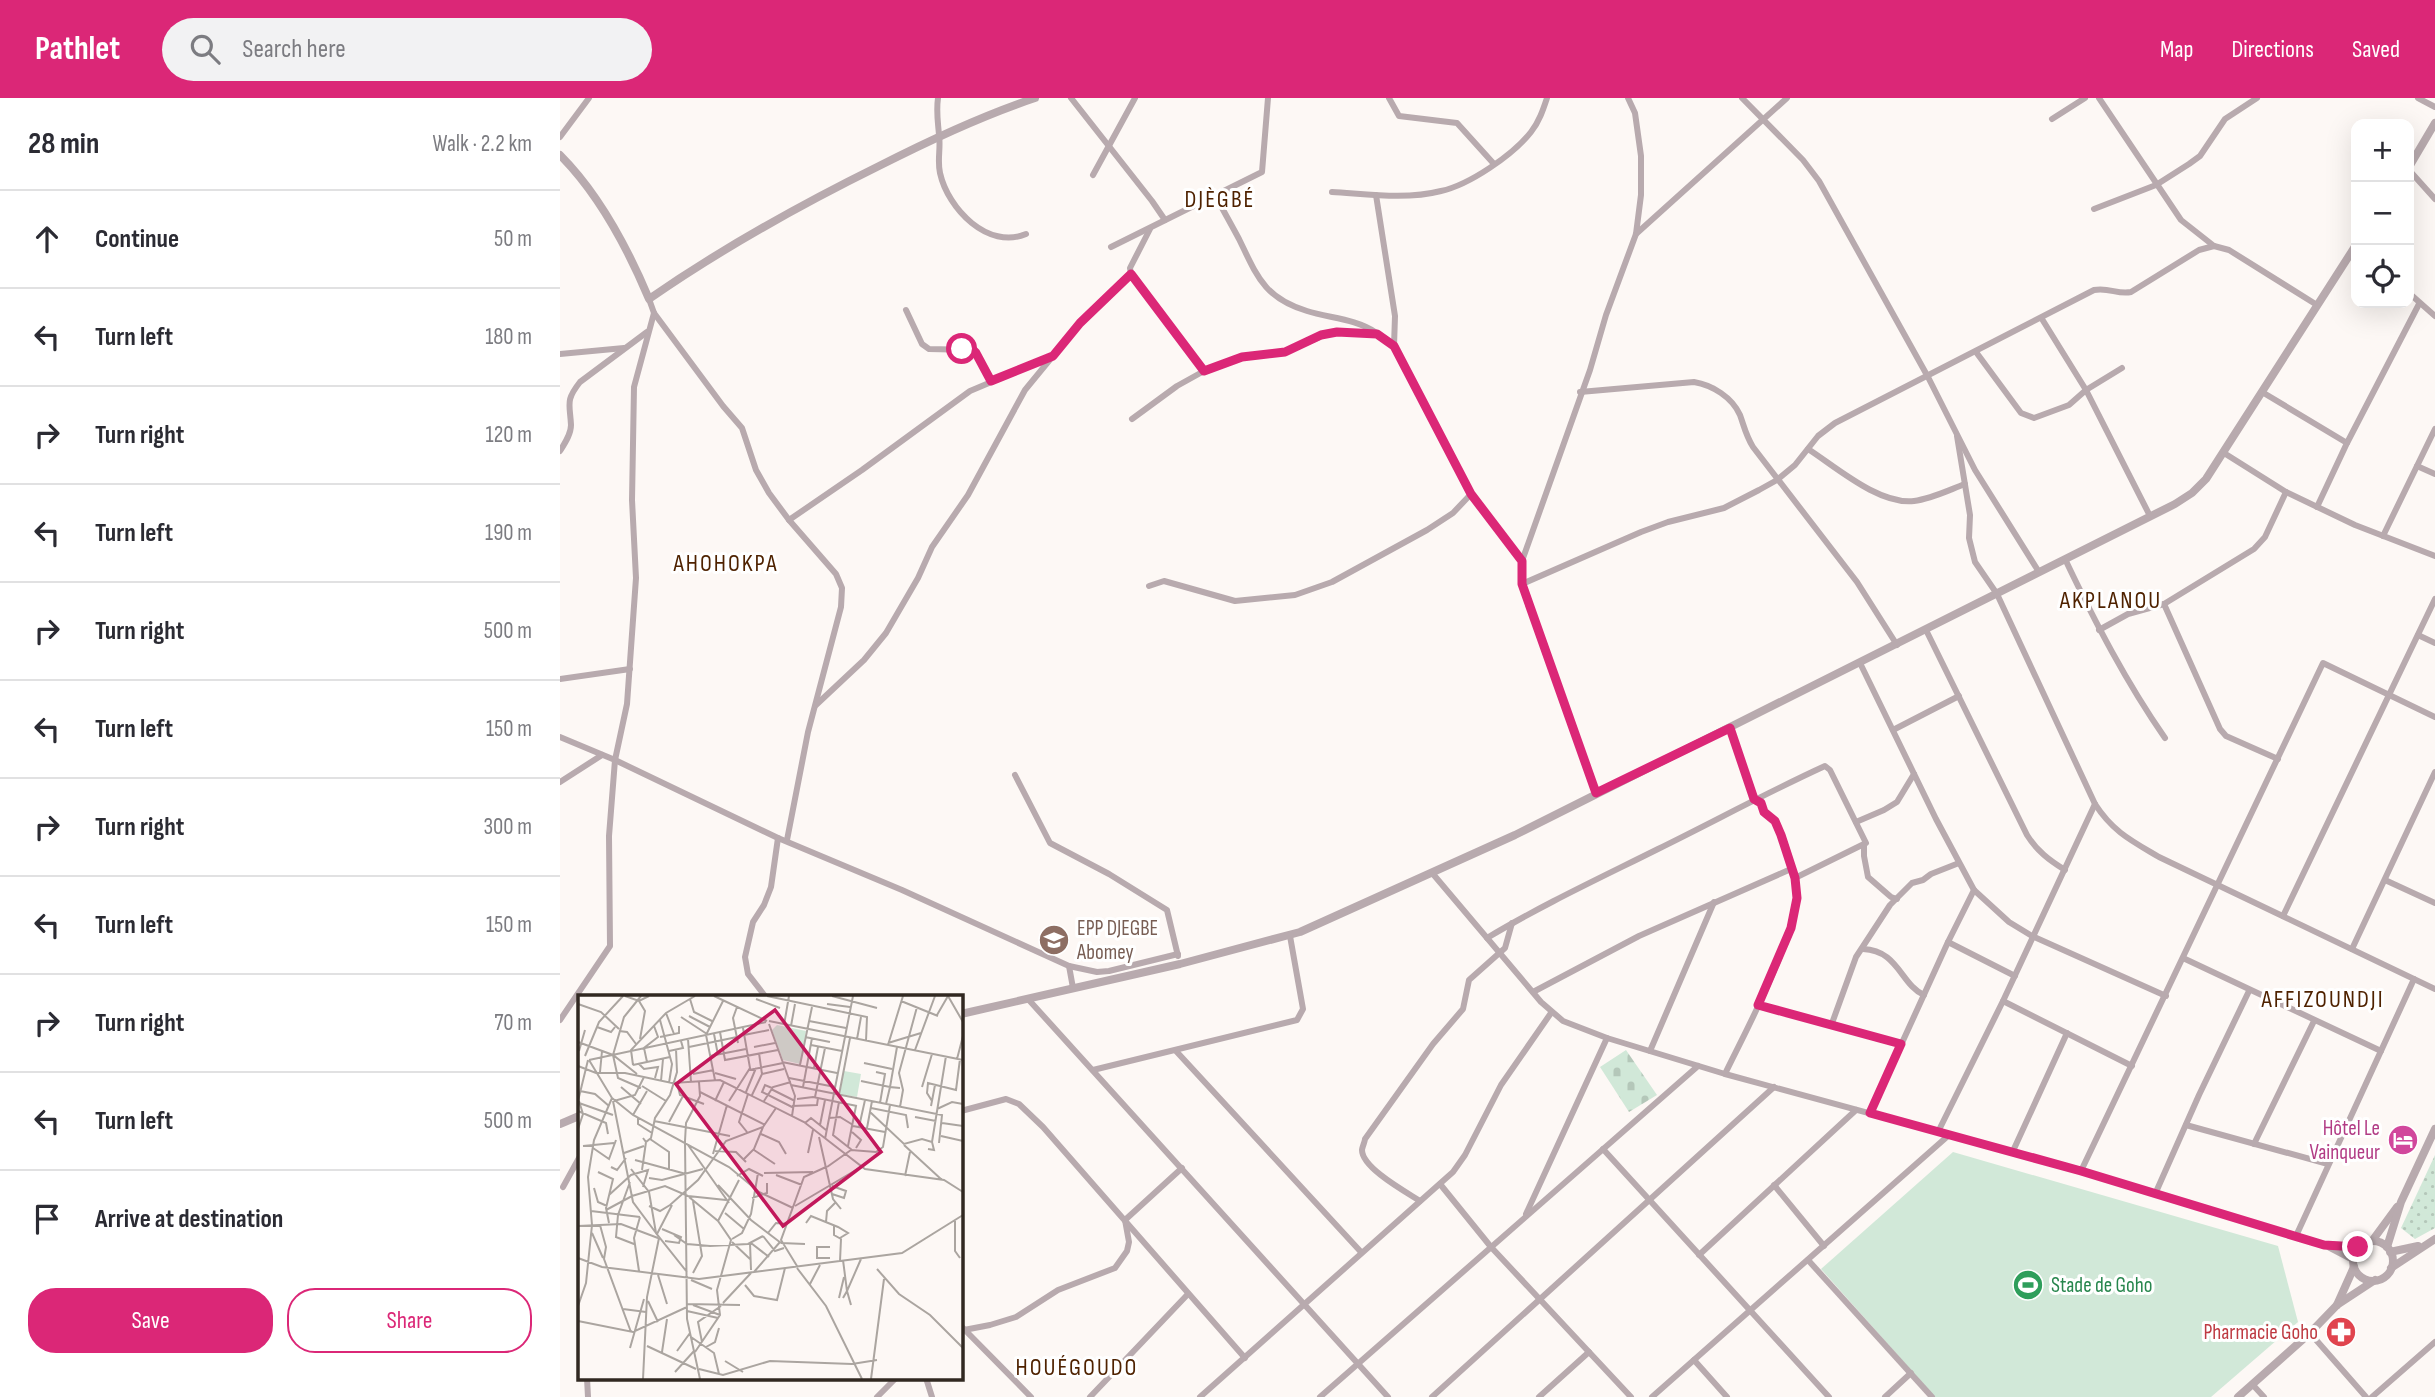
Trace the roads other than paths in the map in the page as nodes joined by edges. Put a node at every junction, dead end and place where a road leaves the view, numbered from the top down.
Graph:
1 (589, 98) edge
2 (938, 98) edge
3 (1035, 98) edge
4 (1071, 98) edge
5 (1135, 98) edge
6 (1268, 98) edge
7 (1389, 98) edge
8 (1547, 98) edge
9 (1629, 98) edge
10 (1742, 98) edge
11 (1787, 98) edge
12 (2085, 98) edge
13 (2098, 98) edge
14 (2257, 98) edge
15 (2418, 98) edge
16 (2435, 107) edge
17 (1764, 119) junction
18 (2052, 119) dead end
19 (2435, 123) edge
20 (940, 136) junction
21 (560, 137) edge
22 (1109, 147) junction
23 (560, 155) edge
24 (2414, 160) edge
25 (1494, 164) junction
26 (1093, 175) dead end
27 (2414, 175) edge
28 (2155, 185) junction
29 (1332, 192) dead end
30 (1215, 195) junction
31 (1376, 195) junction
32 (2435, 199) edge
33 (2094, 209) dead end
34 (1165, 220) junction
35 (1150, 228) junction
36 (1026, 234) dead end
37 (1636, 234) junction
38 (2214, 246) junction
39 (1111, 247) dead end
40 (2351, 253) edge
41 (1131, 274) junction
42 (2414, 298) edge
43 (649, 299) junction
44 (2419, 304) junction
45 (2317, 305) junction
46 (906, 310) dead end
47 (654, 313) junction
48 (2435, 316) edge
49 (2042, 319) junction
50 (647, 332) junction
51 (1377, 334) junction
52 (1394, 346) junction
53 (626, 348) junction
54 (1976, 352) junction
55 (560, 354) edge
56 (1053, 356) junction
57 (2122, 368) dead end
58 (1204, 371) junction
59 (1928, 377) junction
60 (991, 381) junction
61 (2086, 390) junction
62 (1580, 392) junction
63 (2262, 392) junction
64 (1132, 419) dead end
65 (2435, 429) edge
66 (1957, 436) junction
67 (2347, 443) junction
68 (1808, 449) junction
69 (560, 451) edge
70 (2224, 453) junction
71 (2417, 467) junction
72 (2435, 474) edge
73 (1777, 480) junction
74 (1965, 484) junction
75 (2286, 492) junction
76 (1471, 494) junction
77 (2317, 507) junction
78 (2150, 516) junction
79 (789, 520) junction
80 (2383, 536) junction
81 (2435, 556) edge
82 (2065, 559) junction
83 (1522, 561) junction
84 (2039, 572) junction
85 (1522, 584) junction
86 (1149, 586) dead end
87 (1997, 594) junction
88 (2435, 599) edge
89 (2164, 604) junction
90 (2099, 629) junction
91 (1926, 630) junction
92 (2418, 635) junction
93 (2435, 643) edge
94 (1897, 645) junction
95 (1860, 663) junction
96 (630, 669) junction
97 (560, 679) edge
98 (2390, 695) junction
99 (1959, 696) junction
100 (815, 706) junction
101 (2435, 717) edge
102 (1730, 728) junction
103 (1893, 730) junction
104 (560, 737) edge
105 (2165, 738) dead end
106 (602, 755) junction
107 (2277, 759) junction
108 (615, 760) junction
109 (2435, 772) edge
110 (1914, 774) junction
111 (1016, 775) dead end
112 (560, 782) edge
113 (1596, 793) junction
114 (1754, 799) junction
115 (2095, 804) junction
116 (1856, 822) junction
117 (778, 838) junction
118 (787, 840) junction
119 (1864, 846) junction
120 (1959, 863) junction
121 (1791, 869) junction
122 (2065, 870) junction
123 (1433, 874) junction
124 (1795, 878) junction
125 (2385, 880) junction
126 (2219, 886) junction
127 (1974, 890) junction
128 (1897, 899) junction
129 (1714, 902) junction
130 (2435, 903) edge
131 (2283, 916) junction
132 (1512, 923) junction
133 (1290, 936) junction
134 (2032, 936) junction
135 (1487, 938) junction
136 (1948, 942) junction
137 (1863, 948) junction
138 (2352, 950) junction
139 (1178, 954) junction
140 (1500, 954) junction
141 (2183, 958) junction
142 (1180, 964) junction
143 (1069, 965) junction
144 (2015, 976) junction
145 (2414, 979) junction
146 (1073, 989) junction
147 (2435, 989) edge
148 (2249, 991) junction
149 (1533, 992) junction
150 (764, 995) edge
151 (1924, 995) junction
152 (2166, 996) junction
153 (1028, 999) junction
154 (2003, 1001) junction
155 (1758, 1005) junction
156 (1551, 1013) junction
157 (962, 1014) edge
158 (560, 1020) edge
159 (2314, 1021) junction
160 (1831, 1026) junction
161 (2067, 1033) junction
162 (1607, 1038) junction
163 (1901, 1044) junction
164 (1176, 1051) junction
165 (1650, 1051) junction
166 (2381, 1051) junction
167 (1698, 1066) junction
168 (2132, 1066) junction
169 (1093, 1070) junction
170 (1725, 1073) junction
171 (1774, 1087) junction
172 (1856, 1110) junction
173 (962, 1111) edge
174 (1870, 1113) junction
175 (578, 1116) edge
176 (561, 1121) edge
177 (2186, 1125) junction
178 (2435, 1129) edge
179 (1938, 1132) junction
180 (1949, 1135) junction
181 (2254, 1144) junction
182 (1603, 1149) junction
183 (2013, 1151) junction
184 (578, 1160) edge
185 (2328, 1164) junction
186 (1182, 1168) junction
187 (2081, 1171) junction
188 (1440, 1184) junction
189 (1774, 1185) junction
190 (563, 1188) dead end
191 (2157, 1192) junction
192 (1420, 1201) junction
193 (1649, 1201) junction
194 (2401, 1202) junction
195 (1525, 1217) junction
196 (1125, 1220) junction
197 (2296, 1236) junction
198 (2435, 1239) edge
199 (2372, 1241) junction
200 (2324, 1245) junction
201 (2424, 1245) junction
202 (1824, 1246) junction
203 (1491, 1247) junction
204 (2358, 1247) junction
205 (2389, 1250) junction
206 (1361, 1252) junction
207 (1699, 1255) junction
208 (1808, 1260) junction
209 (2354, 1263) junction
210 (2391, 1268) junction
211 (2375, 1280) junction
212 (1188, 1294) junction
213 (1541, 1300) junction
214 (1304, 1304) junction
215 (2337, 1306) junction
216 (1750, 1311) junction
217 (962, 1328) edge
218 (2310, 1333) junction
219 (2435, 1342) edge
220 (1589, 1352) junction
221 (1245, 1358) junction
222 (1694, 1360) junction
223 (1358, 1364) junction
224 (1911, 1373) junction
225 (894, 1380) edge
226 (927, 1380) edge
227 (2252, 1384) junction
228 (877, 1397) edge
229 (932, 1397) edge
230 (1031, 1397) edge
231 (1090, 1397) edge
232 (1200, 1397) edge
233 (1320, 1397) edge
234 (1388, 1397) edge
235 (1432, 1397) edge
236 (1539, 1397) edge
237 (1631, 1397) edge
238 (1652, 1397) edge
239 (1727, 1397) edge
240 (1829, 1397) edge
241 (1885, 1397) edge
242 (1932, 1397) edge
243 (2238, 1397) edge
244 (2264, 1397) edge
245 (2367, 1397) edge
246 (2372, 1397) edge

1 - 21 street
2 - 20 street
3 - 20 street
4 - 22 street
5 - 22 street
6 - 30 street
7 - 25 street
8 - 25 street
9 - 37 street
10 - 17 street
11 - 17 street
12 - 18 street
13 - 28 street
14 - 28 street
15 - 16 street
17 - 37 street
17 - 59 street
19 - 24 street
20 - 36 street
20 - 43 street
22 - 26 street
22 - 34 street
23 - 43 street
25 - 31 street
27 - 32 street
28 - 33 street
28 - 38 street
29 - 31 street
30 - 34 street
30 - 51 street
31 - 52 street
34 - 35 street
35 - 39 street
35 - 41 street
37 - 62 street
38 - 45 street
38 - 49 street
40 - 45 street
41 - 56 street
41 - 58 street
42 - 44 street
43 - 47 street
44 - 48 street
44 - 67 street
45 - 63 street
46 - 60 street
47 - 50 street
47 - 79 street
49 - 54 street
49 - 61 street
50 - 53 street
50 - 96 street
51 - 52 street
51 - 58 street
52 - 76 street
53 - 55 street
53 - 69 street
54 - 59 street
54 - 61 street
56 - 60 street
56 - 100 street
57 - 61 street
58 - 64 street
59 - 66 street
59 - 68 street
60 - 79 street
61 - 78 street
62 - 73 street
62 - 83 street
63 - 67 street
63 - 70 street
65 - 71 street
66 - 74 street
66 - 84 street
67 - 77 street
68 - 73 street
68 - 74 street
70 - 75 street
70 - 78 street
71 - 72 street
71 - 80 street
73 - 85 street
73 - 94 street
74 - 87 street
75 - 77 street
75 - 89 street
76 - 83 street
76 - 86 street
77 - 80 street
78 - 82 street
79 - 100 street
80 - 81 street
82 - 84 street
82 - 90 street
83 - 85 street
84 - 87 street
85 - 113 street
87 - 91 street
87 - 115 street
88 - 92 street
89 - 90 street
89 - 107 street
90 - 105 street
91 - 94 street
91 - 99 street
92 - 93 street
92 - 98 street
94 - 95 street
95 - 102 street
95 - 103 street
96 - 97 street
96 - 108 street
98 - 101 street
98 - 107 street
98 - 131 street
99 - 103 street
99 - 122 street
100 - 118 street
102 - 113 street
102 - 114 street
103 - 110 street
104 - 106 street
106 - 108 street
106 - 112 street
107 - 126 street
108 - 117 street
108 - 158 street
109 - 125 street
110 - 116 street
110 - 120 street
111 - 139 street
113 - 123 street
114 - 116 street
114 - 121 street
114 - 132 street
115 - 122 street
115 - 126 street
116 - 119 street
117 - 118 street
117 - 150 street
118 - 143 street
119 - 124 street
119 - 128 street
120 - 127 street
120 - 128 street
121 - 124 street
121 - 129 street
122 - 134 street
123 - 133 street
123 - 135 street
124 - 155 street
125 - 130 street
125 - 138 street
126 - 131 street
126 - 141 street
127 - 134 street
127 - 136 street
128 - 137 street
129 - 149 street
129 - 165 street
131 - 138 street
132 - 135 street
132 - 140 street
133 - 142 street
133 - 164 street
134 - 144 street
134 - 152 street
135 - 140 street
136 - 144 street
136 - 151 street
137 - 151 street
137 - 160 street
138 - 145 street
139 - 142 street
139 - 143 street
140 - 149 street
140 - 192 street
141 - 148 street
141 - 152 street
142 - 146 street
143 - 146 street
144 - 154 street
145 - 147 street
145 - 166 street
146 - 153 street
148 - 159 street
148 - 177 street
149 - 156 street
151 - 163 street
152 - 168 street
153 - 157 street
153 - 169 street
154 - 161 street
154 - 179 street
155 - 160 street
155 - 170 street
156 - 162 street
156 - 188 street
159 - 166 street
159 - 181 street
160 - 163 street
161 - 168 street
161 - 183 street
162 - 165 street
162 - 195 street
163 - 174 street
164 - 169 street
164 - 206 street
165 - 167 street
166 - 185 street
167 - 170 street
167 - 182 street
168 - 187 street
169 - 186 street
170 - 171 street
171 - 172 street
171 - 193 street
172 - 174 street
172 - 189 street
173 - 196 street
174 - 179 street
175 - 176 street
177 - 181 street
177 - 191 street
178 - 194 street
179 - 180 street
180 - 183 street
180 - 202 street
181 - 185 street
182 - 193 street
182 - 195 street
183 - 187 street
184 - 190 street
185 - 197 street
186 - 196 street
186 - 214 street
187 - 191 street
188 - 192 street
188 - 203 street
189 - 202 street
189 - 207 street
191 - 197 street
192 - 206 street
193 - 207 street
193 - 213 street
194 - 199 street
194 - 205 street
195 - 203 street
196 - 212 street
196 - 217 street
197 - 200 street
198 - 201 street
199 - 204 street
199 - 205 street
200 - 204 street
200 - 209 street
201 - 205 street
201 - 210 street
202 - 208 street
203 - 213 street
203 - 223 street
204 - 209 street
205 - 210 street
206 - 214 street
207 - 216 street
208 - 216 street
208 - 224 street
209 - 211 street
209 - 215 street
210 - 211 street
211 - 215 street
212 - 221 street
212 - 231 street
213 - 220 street
213 - 235 street
214 - 221 street
214 - 223 street
215 - 218 street
216 - 222 street
216 - 240 street
217 - 230 street
218 - 227 street
218 - 245 street
219 - 246 street
220 - 236 street
220 - 237 street
221 - 232 street
222 - 238 street
222 - 239 street
223 - 233 street
223 - 234 street
224 - 241 street
224 - 242 street
225 - 228 street
226 - 229 street
227 - 243 street
227 - 244 street

